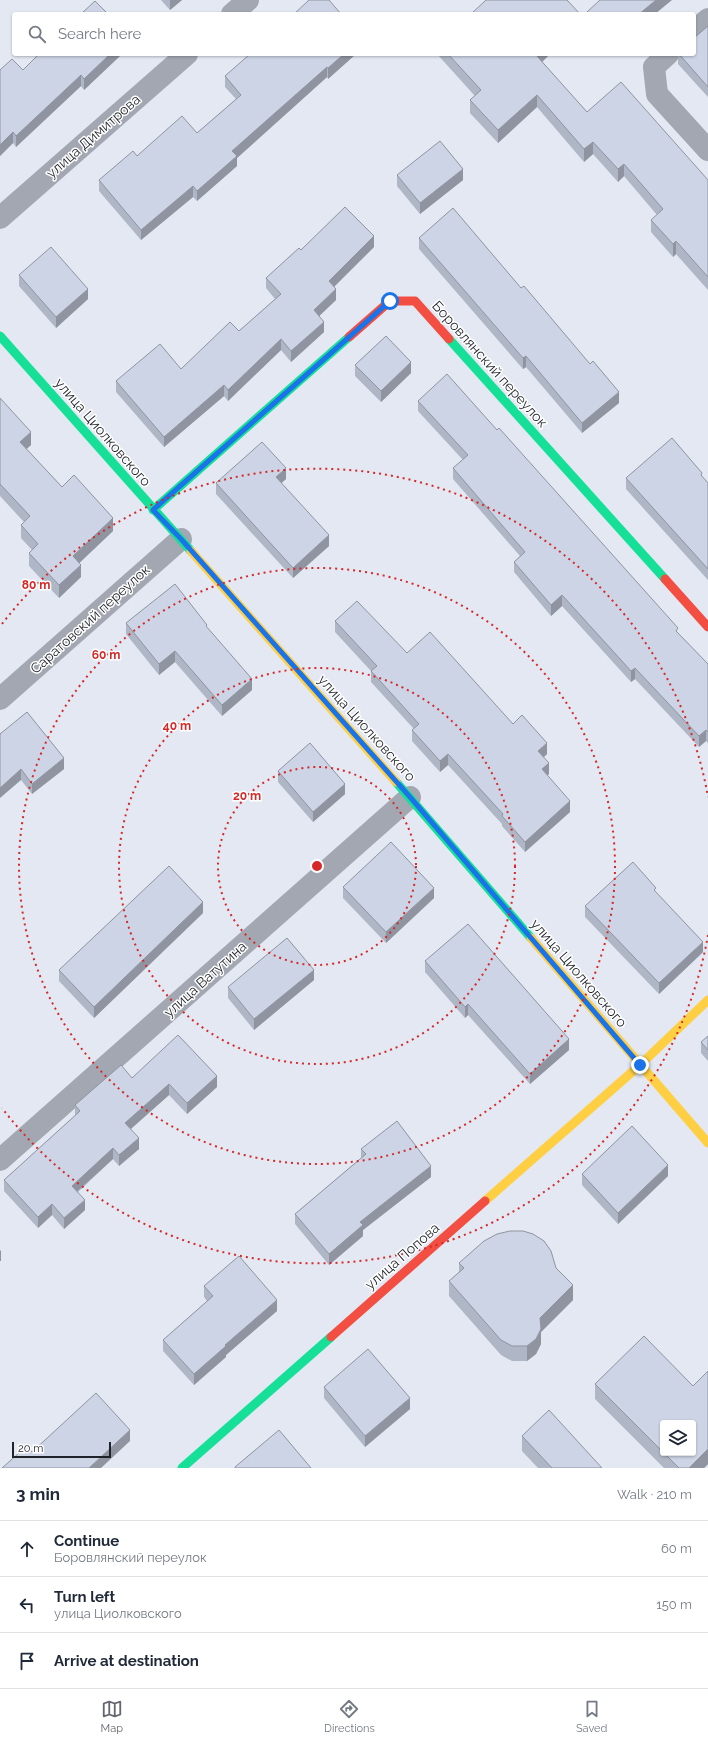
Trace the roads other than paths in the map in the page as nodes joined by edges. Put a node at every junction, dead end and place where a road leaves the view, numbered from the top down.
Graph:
1 (248, 0) edge
2 (234, 12) edge
3 (708, 19) edge
4 (696, 29) edge
5 (185, 56) edge
6 (666, 56) edge
7 (708, 150) edge
8 (0, 218) edge
9 (0, 336) edge
10 (153, 510) junction
11 (181, 539) junction
12 (708, 627) edge
13 (0, 699) edge
14 (410, 797) junction
15 (708, 1000) edge
16 (640, 1065) junction
17 (708, 1143) edge
18 (0, 1160) edge
19 (182, 1468) edge

1 - 2 street
3 - 4 street
5 - 8 street, улица Димитрова
6 - 7 street
9 - 10 street, улица Циолковского
10 - 11 street, улица Циолковского
10 - 12 street, Боровлянский переулок
11 - 13 street, Саратовский переулок
11 - 14 street, улица Циолковского
14 - 16 street, улица Циолковского
14 - 18 street, улица Ватутина
15 - 16 street
16 - 17 street, улица Циолковского
16 - 19 street, улица Попова

